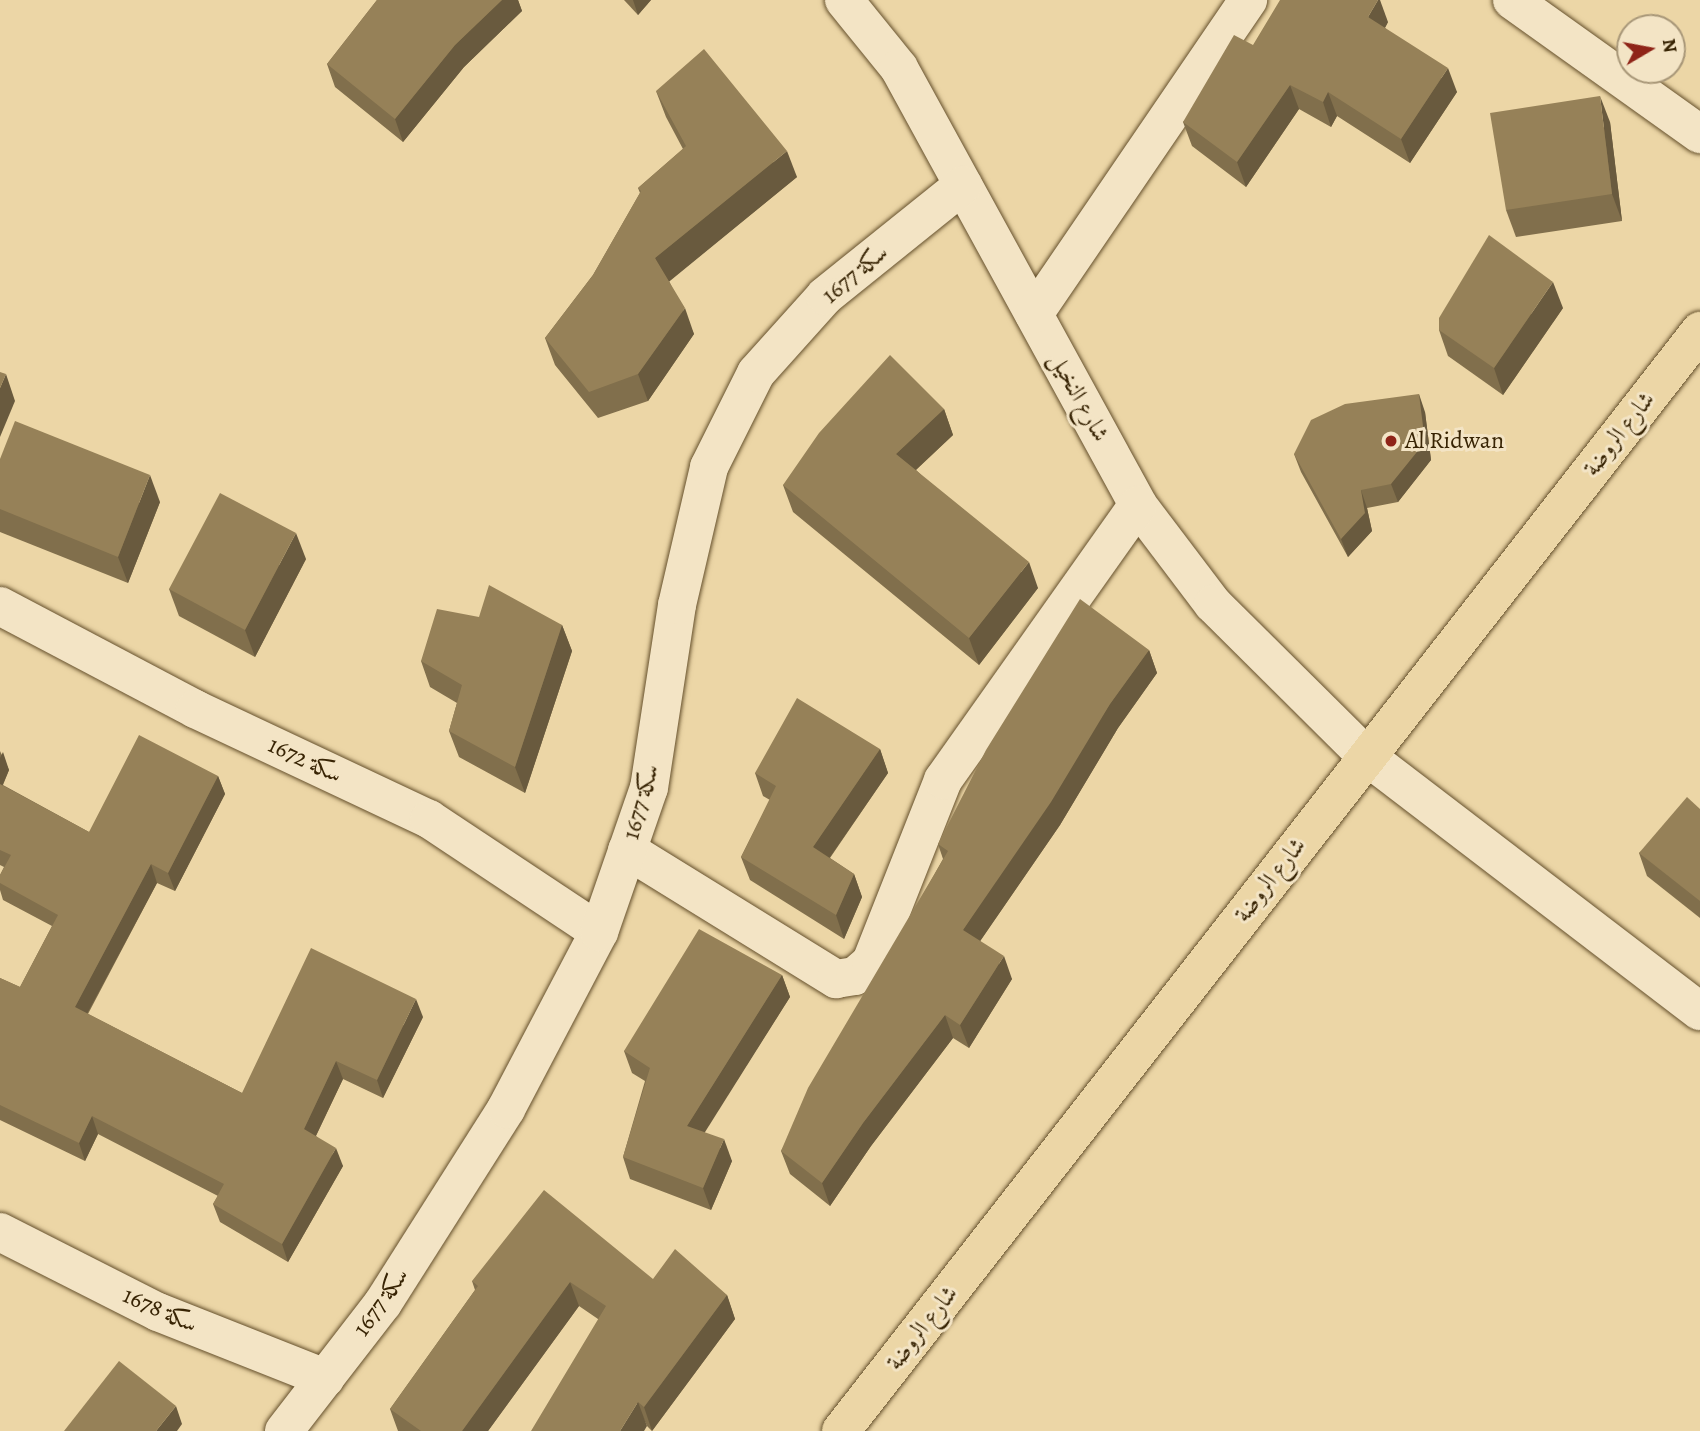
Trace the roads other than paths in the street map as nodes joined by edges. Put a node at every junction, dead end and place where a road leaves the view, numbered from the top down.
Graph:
1 (845, 0) edge
2 (1248, 0) edge
3 (1512, 0) edge
4 (1700, 134) edge
5 (963, 186) junction
6 (1034, 314) junction
7 (1700, 331) edge
8 (1138, 505) junction
9 (0, 606) edge
10 (1366, 756) junction
11 (627, 850) junction
12 (599, 932) junction
13 (1700, 1011) edge
14 (0, 1232) edge
15 (325, 1378) junction
16 (284, 1431) edge
17 (841, 1431) edge

1 - 5 street, شارع النخيل
2 - 6 street
3 - 4 street
5 - 6 street, شارع النخيل
5 - 11 street, سكة 1677
6 - 8 street, شارع النخيل
7 - 10 main road, شارع الروضة
8 - 10 street, شارع النخيل
8 - 11 street
9 - 12 street, سكة 1672
10 - 13 street, شارع النخيل
10 - 17 main road, شارع الروضة
11 - 12 street, سكة 1677
12 - 15 street, سكة 1677
14 - 15 street, سكة 1678
15 - 16 street, سكة 1677

